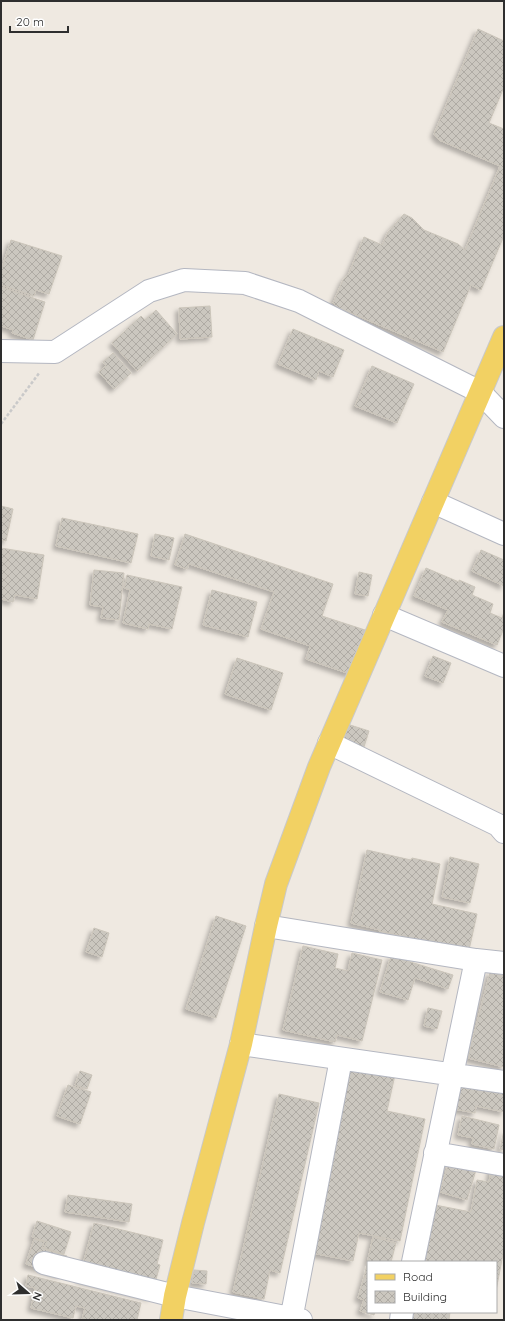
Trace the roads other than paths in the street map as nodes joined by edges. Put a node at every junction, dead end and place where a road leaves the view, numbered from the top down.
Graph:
1 (504, 337) edge
2 (1, 351) edge
3 (480, 392) junction
4 (504, 417) edge
5 (433, 502) junction
6 (504, 534) edge
7 (384, 615) junction
8 (504, 666) edge
9 (329, 744) junction
10 (504, 832) edge
11 (266, 926) junction
12 (476, 960) junction
13 (504, 963) edge
14 (241, 1044) junction
15 (341, 1059) junction
16 (451, 1074) junction
17 (504, 1082) edge
18 (435, 1153) junction
19 (504, 1165) edge
20 (412, 1261) edge
21 (44, 1263) dead end
22 (176, 1296) junction
23 (294, 1319) edge
24 (171, 1320) edge

1 - 3 main road
2 - 3 street
3 - 4 street
3 - 5 main road
5 - 6 street
5 - 7 main road
7 - 8 street
7 - 9 main road
9 - 10 street
9 - 11 main road
11 - 12 street
11 - 14 main road
12 - 13 street
12 - 16 street
14 - 15 street
14 - 22 main road
15 - 16 street
15 - 23 street
16 - 17 street
16 - 18 street
18 - 19 street
18 - 20 street
21 - 22 street
22 - 23 street
22 - 24 main road

